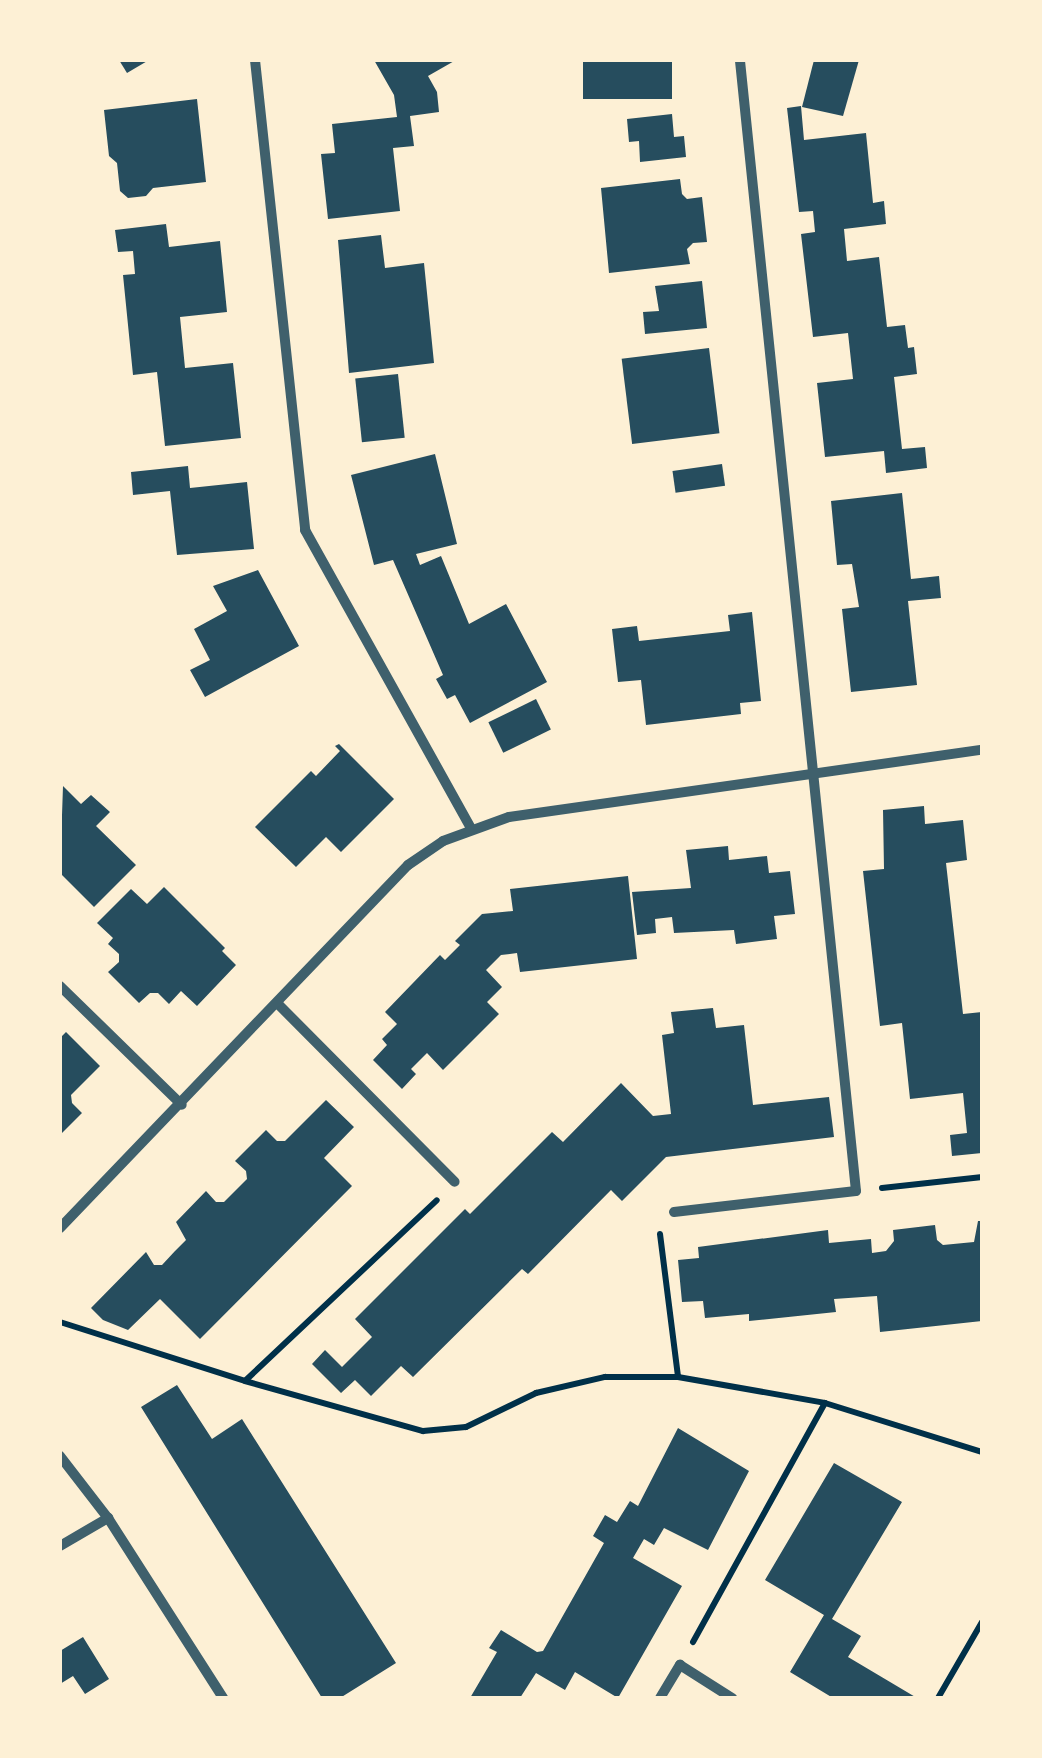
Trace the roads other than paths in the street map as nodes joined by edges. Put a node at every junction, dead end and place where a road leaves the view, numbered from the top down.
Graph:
1 (255, 60) edge
2 (740, 60) edge
3 (982, 750) edge
4 (812, 775) junction
5 (470, 827) junction
6 (60, 986) edge
7 (277, 1003) junction
8 (182, 1105) junction
9 (455, 1182) road end
10 (674, 1212) road end
11 (60, 1228) edge
12 (60, 1456) edge
13 (108, 1518) junction
14 (60, 1546) edge
15 (224, 1698) edge
16 (660, 1698) edge
17 (732, 1698) edge

1 - 5 street
2 - 4 street
3 - 4 street
4 - 5 street
4 - 10 street
5 - 7 street
6 - 8 street
7 - 8 street
7 - 9 street
8 - 11 street
12 - 13 street
13 - 14 street
13 - 15 street
16 - 17 street

